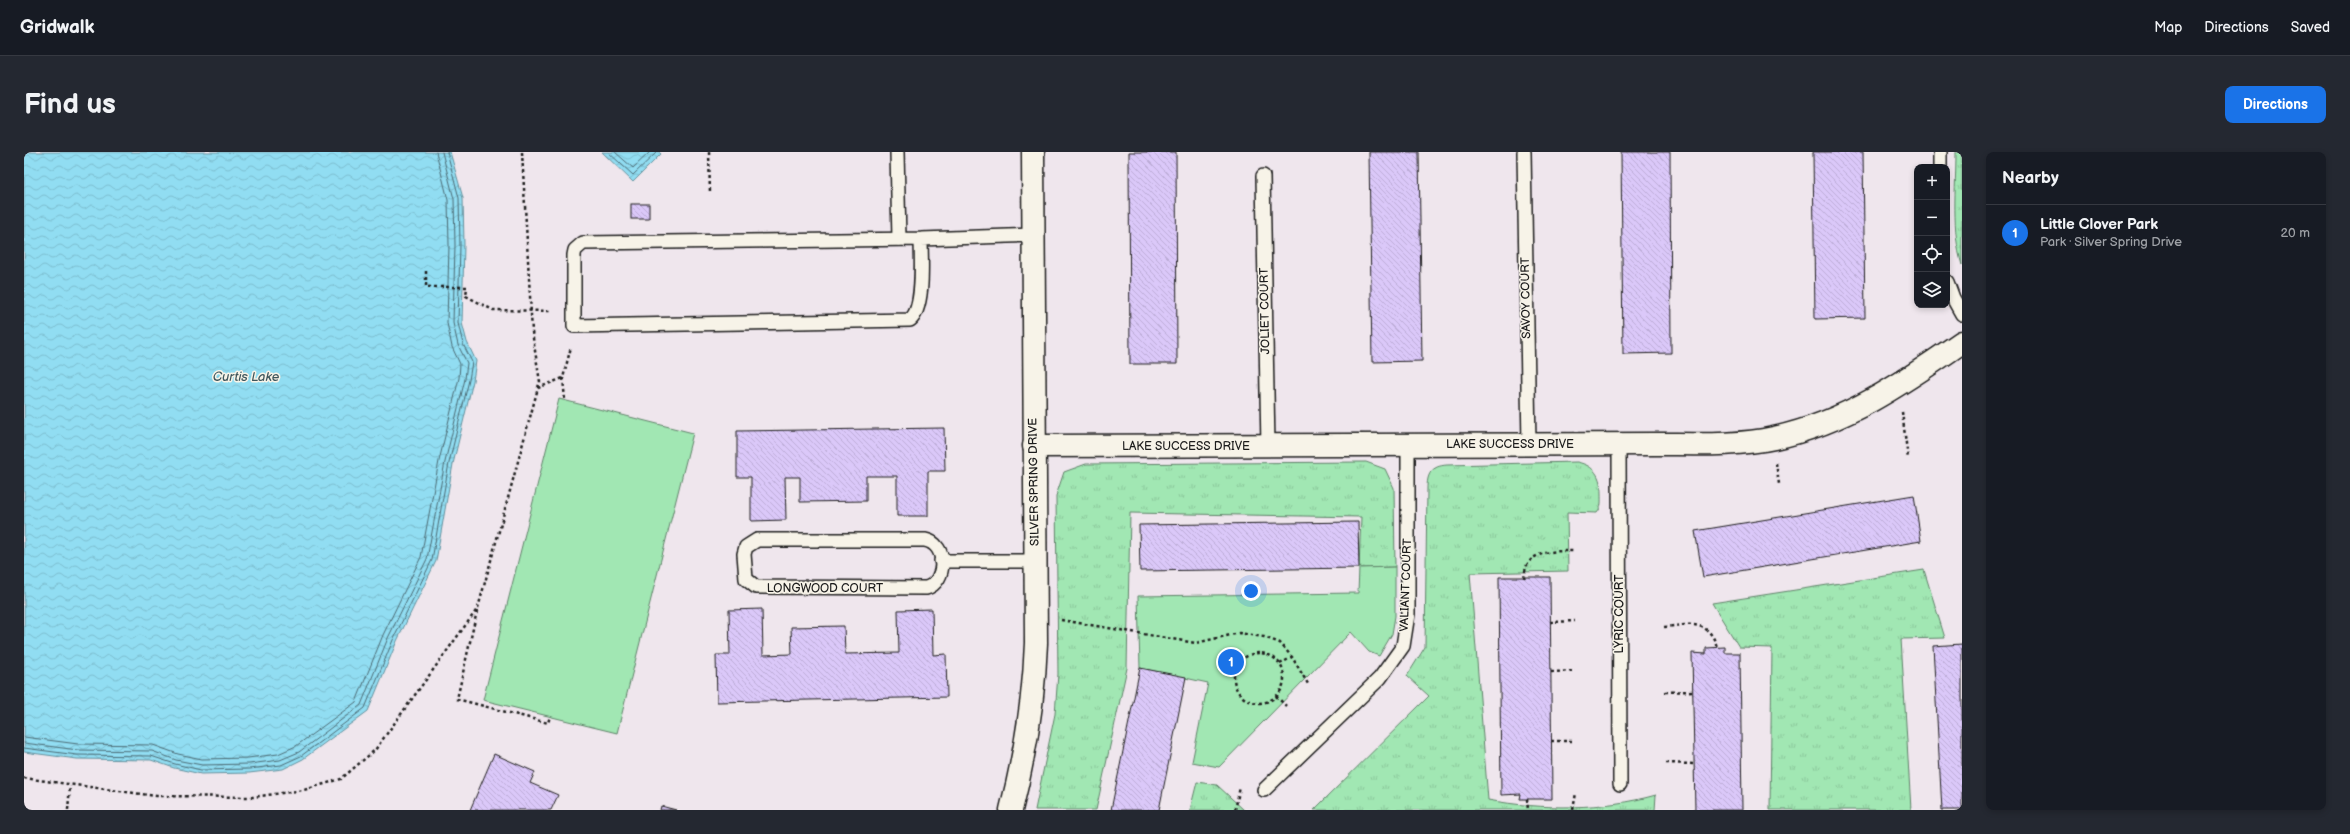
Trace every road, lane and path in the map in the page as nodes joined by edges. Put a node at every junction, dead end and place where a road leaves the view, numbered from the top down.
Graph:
1 (522, 152) edge
2 (708, 152) edge
3 (897, 152) edge
4 (1032, 152) edge
5 (1524, 152) edge
6 (1940, 152) edge
7 (1940, 164) edge
8 (1262, 176) dead end
9 (710, 194) dead end
10 (1034, 235) junction
11 (899, 239) junction
12 (921, 239) junction
13 (426, 271) dead end
14 (1950, 290) edge
15 (530, 311) junction
16 (574, 311) junction
17 (1962, 314) edge
18 (574, 326) junction
19 (1962, 342) edge
20 (563, 378) junction
21 (538, 388) junction
22 (564, 400) dead end
23 (1900, 404) dead end
24 (1408, 444) junction
25 (1529, 444) junction
26 (1619, 444) junction
27 (1034, 446) junction
28 (1268, 446) junction
29 (1908, 459) dead end
30 (1776, 462) dead end
31 (1779, 484) dead end
32 (1574, 551) dead end
33 (941, 561) junction
34 (1035, 561) junction
35 (1524, 578) dead end
36 (478, 608) junction
37 (1060, 620) dead end
38 (1575, 621) dead end
39 (1550, 622) dead end
40 (1664, 627) dead end
41 (1717, 647) dead end
42 (1292, 657) junction
43 (1280, 664) junction
44 (1551, 672) dead end
45 (1575, 672) dead end
46 (1308, 684) dead end
47 (1693, 691) dead end
48 (1665, 692) dead end
49 (1276, 696) junction
50 (1286, 706) dead end
51 (550, 716) dead end
52 (1551, 741) dead end
53 (1575, 741) dead end
54 (1666, 763) dead end
55 (1694, 764) dead end
56 (24, 778) edge
57 (1620, 784) dead end
58 (70, 786) junction
59 (1240, 787) dead end
60 (1264, 790) dead end
61 (1576, 793) dead end
62 (1527, 799) dead end
63 (68, 810) edge
64 (1011, 810) edge
65 (1235, 810) edge
66 (1528, 810) edge
67 (1572, 810) edge

1 - 15 path
2 - 9 path
3 - 11 lane
4 - 10 street, SILVER SPRING DRIVE
5 - 25 lane, SAVOY COURT
6 - 7 lane
8 - 28 lane, JOLIET COURT
10 - 12 lane
10 - 27 street, SILVER SPRING DRIVE
11 - 12 lane
11 - 16 lane
12 - 18 lane
13 - 15 path
14 - 17 lane
15 - 16 path
15 - 21 path
16 - 18 lane
18 - 20 path
19 - 26 street, LAKE SUCCESS DRIVE
20 - 21 path
20 - 22 path
21 - 36 path
23 - 29 path
24 - 25 street, LAKE SUCCESS DRIVE
24 - 28 street, LAKE SUCCESS DRIVE
24 - 60 lane, VALIANT COURT
25 - 26 street, LAKE SUCCESS DRIVE
26 - 57 lane, LYRIC COURT
27 - 28 street, LAKE SUCCESS DRIVE
27 - 34 street, SILVER SPRING DRIVE
30 - 31 path
32 - 35 path
33 - 33 lane, LONGWOOD COURT
33 - 34 lane
34 - 64 street, SILVER SPRING DRIVE
36 - 51 path
36 - 58 path
37 - 42 path
38 - 39 path
40 - 41 path
42 - 43 path
42 - 46 path
43 - 49 path
43 - 49 path
44 - 45 path
47 - 48 path
49 - 50 path
52 - 53 path
54 - 55 path
56 - 58 path
58 - 63 path
59 - 65 path
61 - 67 path
62 - 66 path

